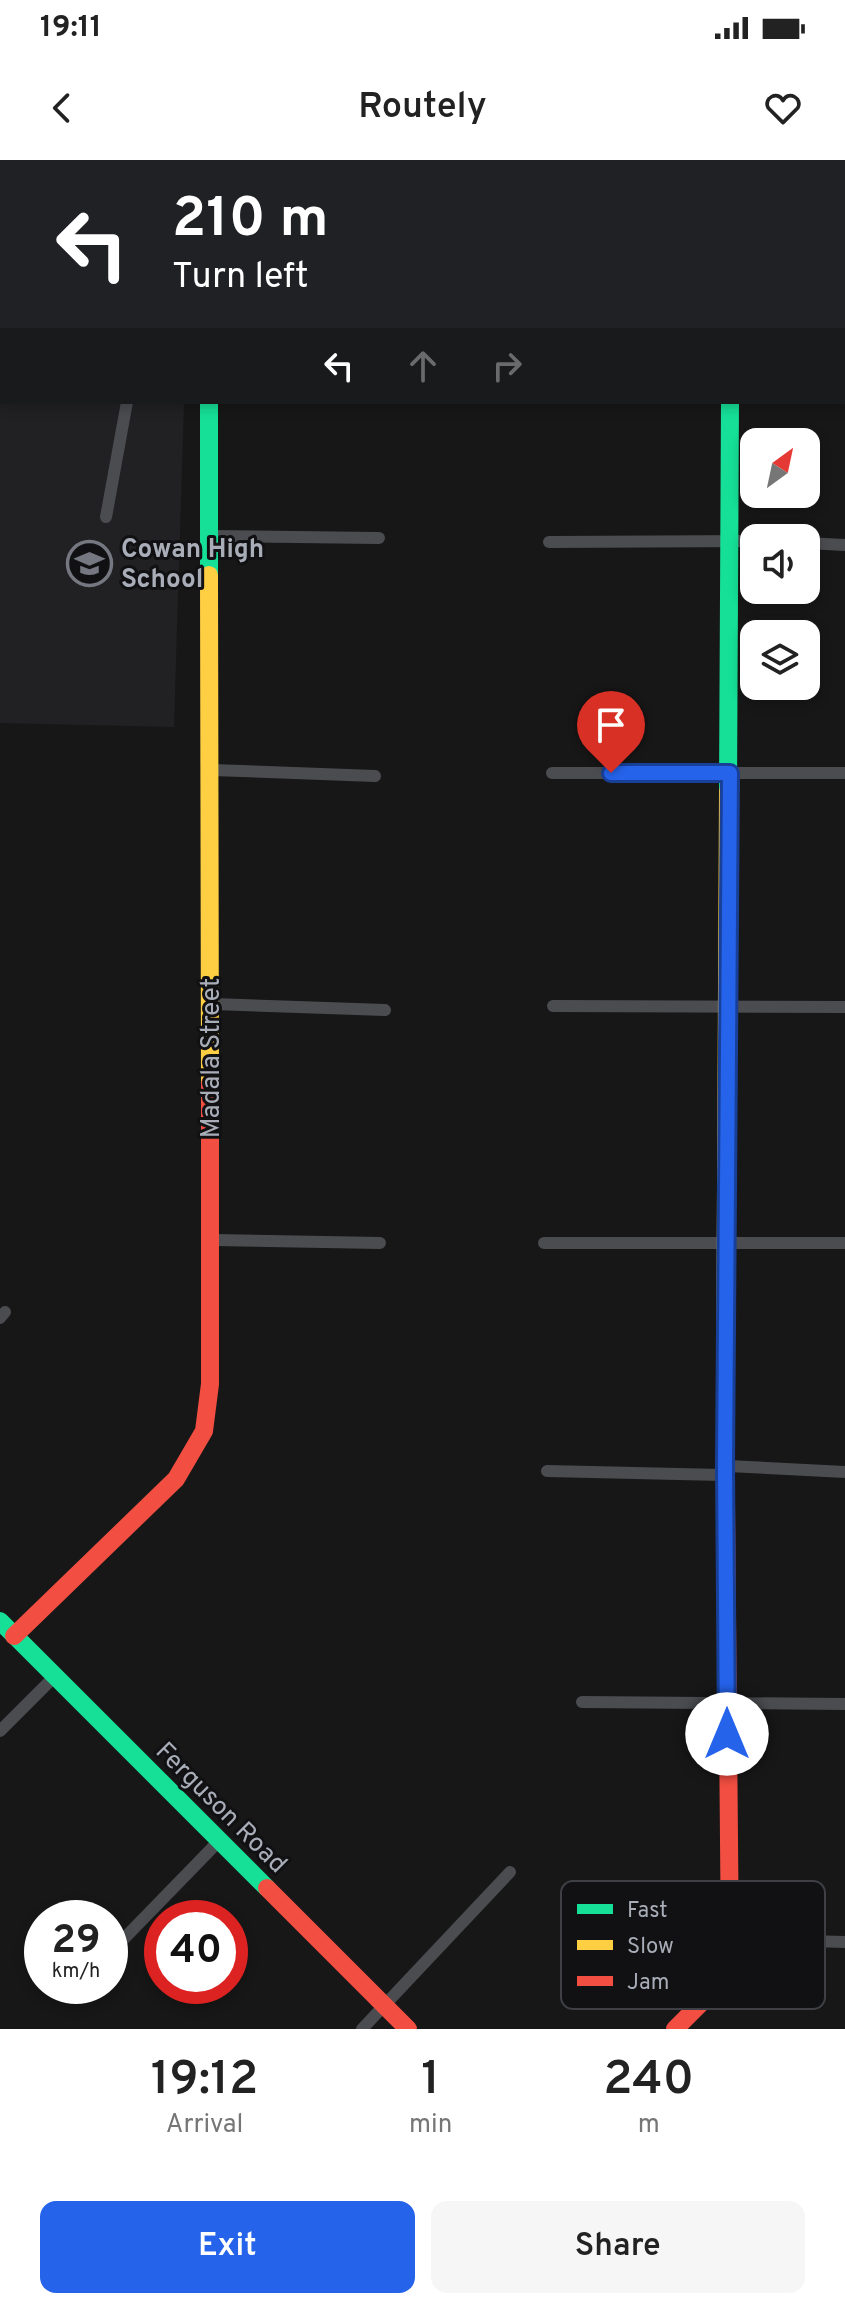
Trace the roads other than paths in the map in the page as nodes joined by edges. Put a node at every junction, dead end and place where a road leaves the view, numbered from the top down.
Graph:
1 (127, 404) edge
2 (209, 404) edge
3 (730, 404) edge
4 (106, 517) dead end
5 (209, 536) junction
6 (379, 538) dead end
7 (731, 540) junction
8 (740, 540) edge
9 (549, 542) dead end
10 (820, 544) edge
11 (845, 545) edge
12 (209, 770) junction
13 (552, 773) dead end
14 (730, 773) junction
15 (845, 773) edge
16 (375, 776) dead end
17 (210, 1004) junction
18 (553, 1006) dead end
19 (729, 1007) junction
20 (845, 1007) edge
21 (385, 1010) dead end
22 (210, 1240) junction
23 (726, 1240) junction
24 (380, 1243) dead end
25 (544, 1243) dead end
26 (845, 1243) edge
27 (547, 1471) dead end
28 (725, 1471) junction
29 (845, 1472) edge
30 (0, 1621) edge
31 (14, 1636) junction
32 (55, 1676) junction
33 (582, 1702) dead end
34 (726, 1702) junction
35 (845, 1704) edge
36 (0, 1731) edge
37 (219, 1841) junction
38 (510, 1872) dead end
39 (728, 1881) edge
40 (128, 1935) edge
41 (825, 1941) edge
42 (845, 1942) edge
43 (385, 2007) junction
44 (695, 2009) edge
45 (362, 2029) edge
46 (408, 2029) edge
47 (675, 2029) edge

1 - 4 lane
2 - 5 street, Madala Street
3 - 7 street
5 - 6 lane
5 - 12 street, Madala Street
7 - 8 lane
7 - 9 lane
7 - 14 street
10 - 11 lane
12 - 16 lane
12 - 17 street, Madala Street
13 - 14 lane
14 - 15 lane
14 - 19 street
17 - 21 lane
17 - 22 street, Madala Street
18 - 19 lane
19 - 20 lane
19 - 23 street
22 - 24 lane
22 - 31 street, Madala Street
23 - 25 lane
23 - 26 lane
23 - 28 street
27 - 28 lane
28 - 29 lane
28 - 34 street
30 - 31 street, Ferguson Road
31 - 32 street, Ferguson Road
32 - 36 lane
32 - 37 street, Ferguson Road
33 - 34 lane
34 - 35 lane
34 - 39 street
37 - 40 lane
37 - 43 street, Ferguson Road
38 - 43 lane
41 - 42 lane
43 - 45 lane
43 - 46 street, Ferguson Road
44 - 47 street

